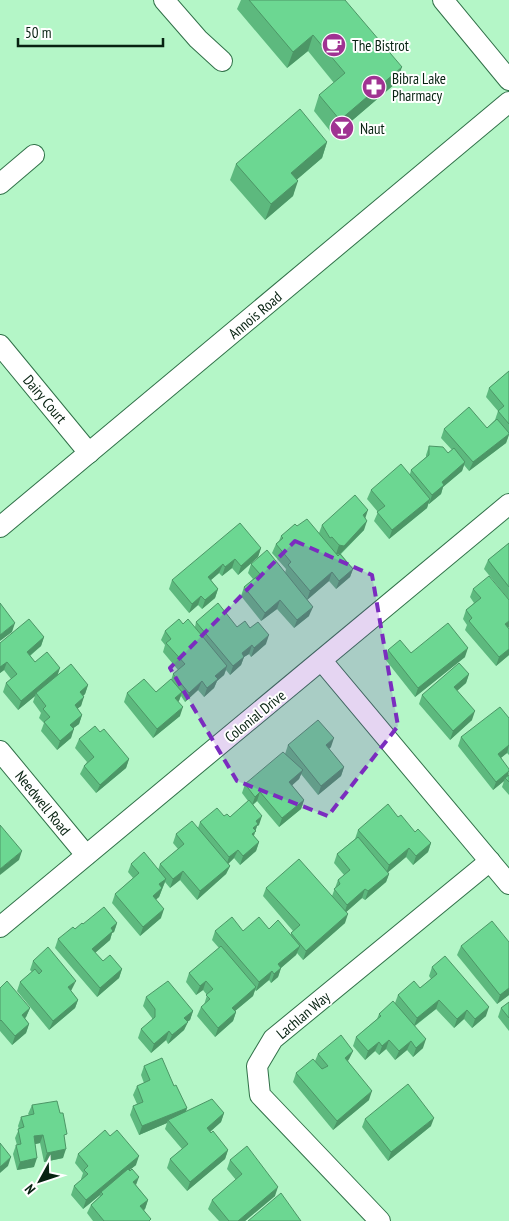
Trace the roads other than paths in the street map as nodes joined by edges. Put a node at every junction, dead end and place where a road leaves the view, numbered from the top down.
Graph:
1 (164, 0) edge
2 (443, 0) edge
3 (222, 61) dead end
4 (509, 80) edge
5 (509, 102) edge
6 (34, 155) dead end
7 (0, 184) edge
8 (0, 345) edge
9 (89, 453) junction
10 (509, 504) edge
11 (0, 527) edge
12 (322, 661) junction
13 (0, 751) edge
14 (86, 855) junction
15 (490, 861) junction
16 (509, 884) edge
17 (0, 928) edge
18 (380, 1221) edge

1 - 3 street
2 - 4 street
5 - 9 street, Annois Road
6 - 7 street
8 - 9 street, Dairy Court
9 - 11 street, Annois Road
10 - 12 street, Colonial Drive
12 - 14 street, Colonial Drive
12 - 15 street
13 - 14 street, Needwell Road
14 - 17 street, Colonial Drive
15 - 16 street
15 - 18 street, Lachlan Way

